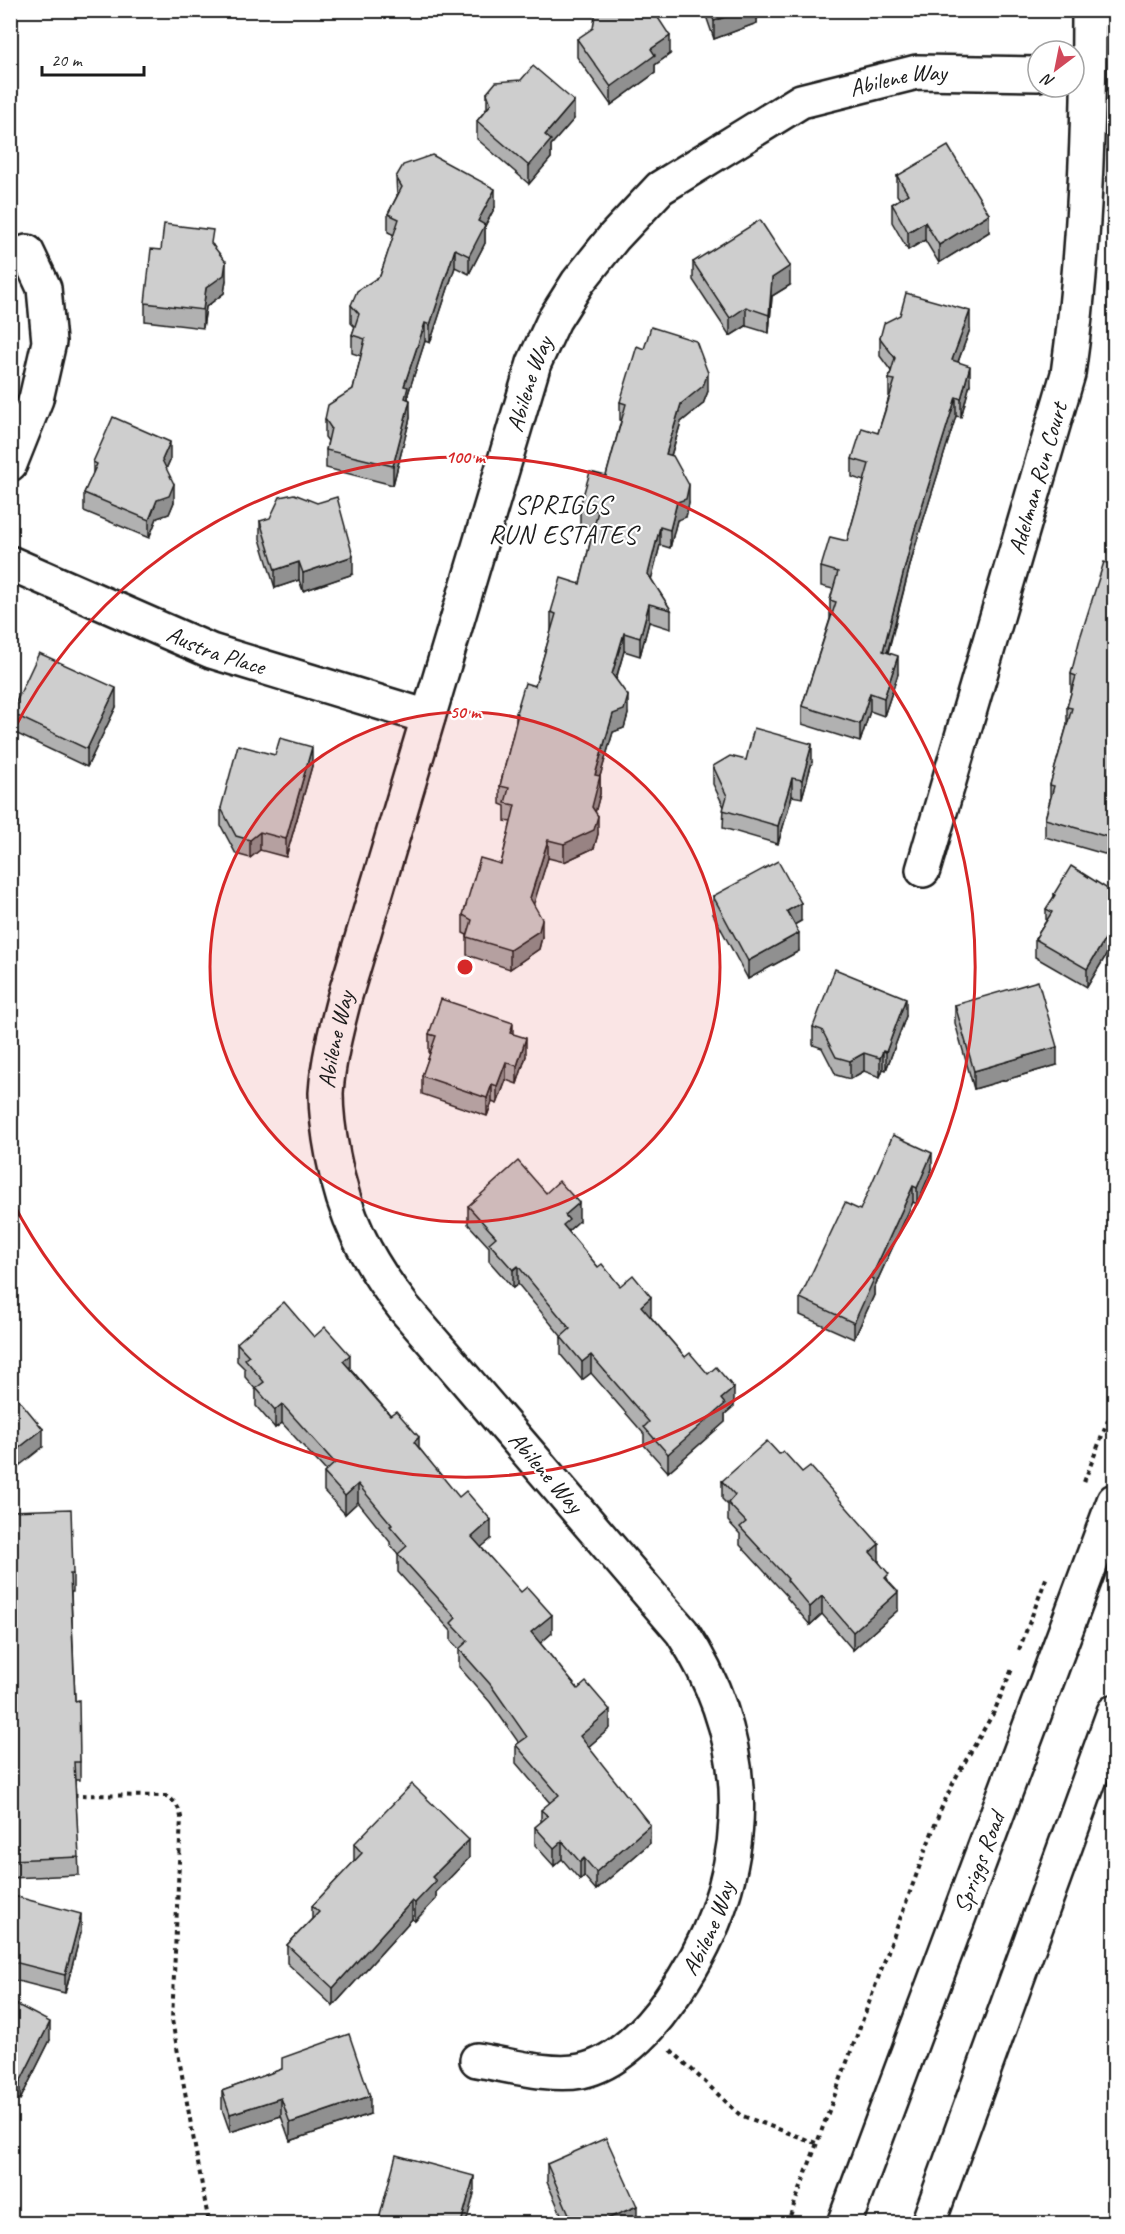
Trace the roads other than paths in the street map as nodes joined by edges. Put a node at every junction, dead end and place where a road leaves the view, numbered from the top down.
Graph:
1 (1089, 10) edge
2 (1026, 74) edge
3 (1092, 74) edge
4 (27, 252) dead end
5 (10, 464) edge
6 (10, 563) edge
7 (428, 717) junction
8 (923, 870) dead end
9 (1114, 1501) edge
10 (1114, 1712) edge
11 (477, 2060) dead end
12 (844, 2223) edge
13 (928, 2223) edge

1 - 3 street, Adelman Run Court
2 - 7 street, Abilene Way
3 - 8 street, Adelman Run Court
4 - 5 street
6 - 7 street, Austra Place
7 - 11 street, Abilene Way
9 - 12 street, Spriggs Road
10 - 13 street

